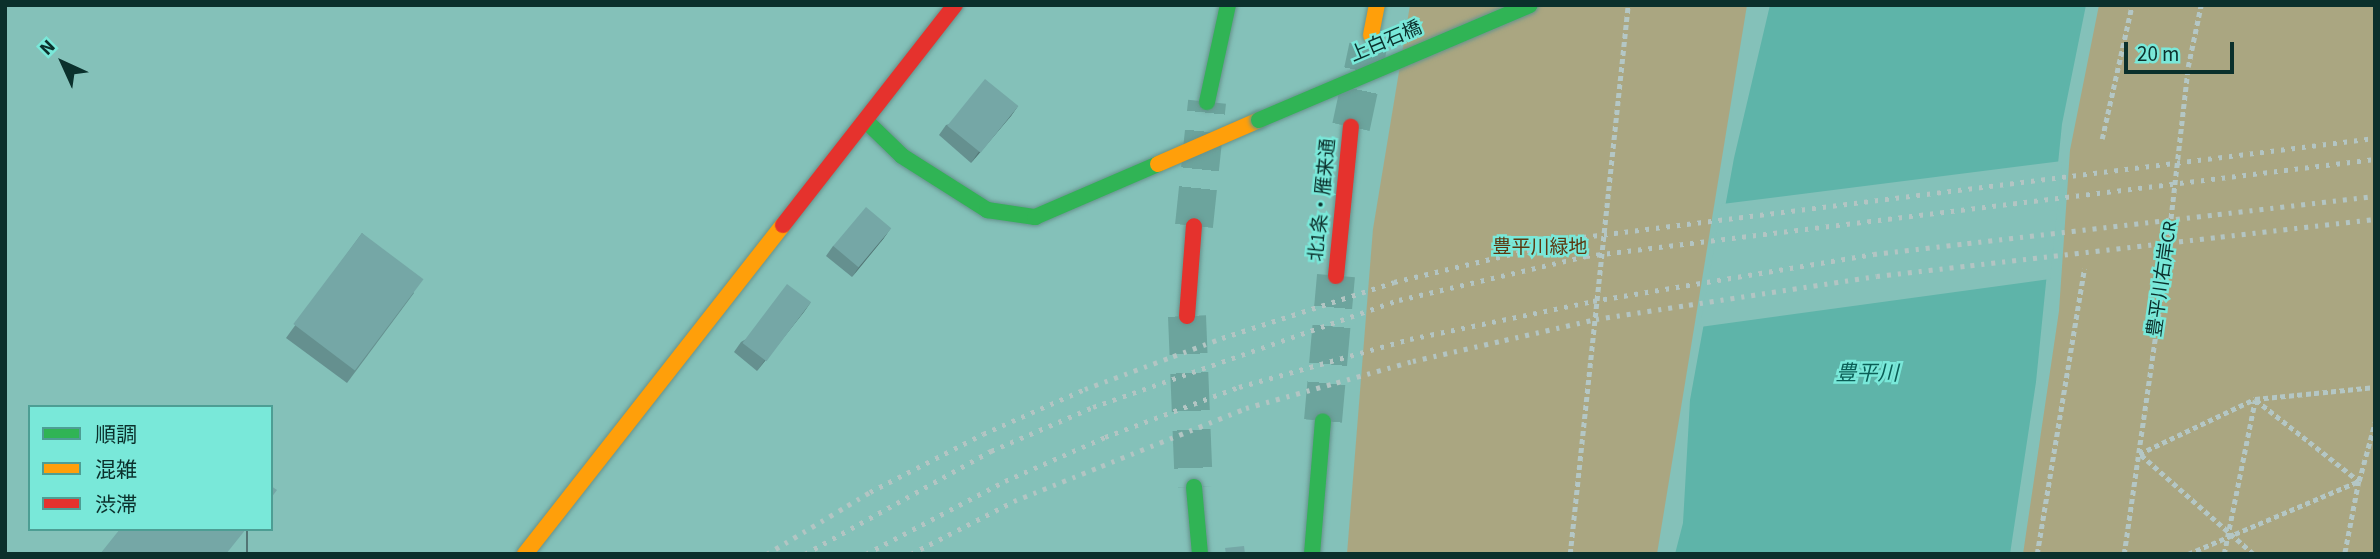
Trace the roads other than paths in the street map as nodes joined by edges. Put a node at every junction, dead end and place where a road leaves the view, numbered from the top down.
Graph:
1 (955, 5) edge
2 (1228, 5) edge
3 (1377, 5) edge
4 (1530, 5) edge
5 (1371, 35) tunnel mouth
6 (1207, 102) tunnel mouth
7 (866, 121) junction
8 (1351, 127) tunnel mouth
9 (1194, 226) tunnel mouth
10 (1336, 276) tunnel mouth
11 (1187, 316) tunnel mouth
12 (1323, 421) tunnel mouth
13 (1194, 486) tunnel mouth
14 (525, 554) edge
15 (1200, 554) edge
16 (1312, 554) edge

1 - 7 main road
2 - 6 main road
3 - 5 main road
4 - 7 main road, 上白石橋, bridge
7 - 14 main road
8 - 10 main road, 北1条・雁来通
9 - 11 main road
12 - 16 main road
13 - 15 main road

